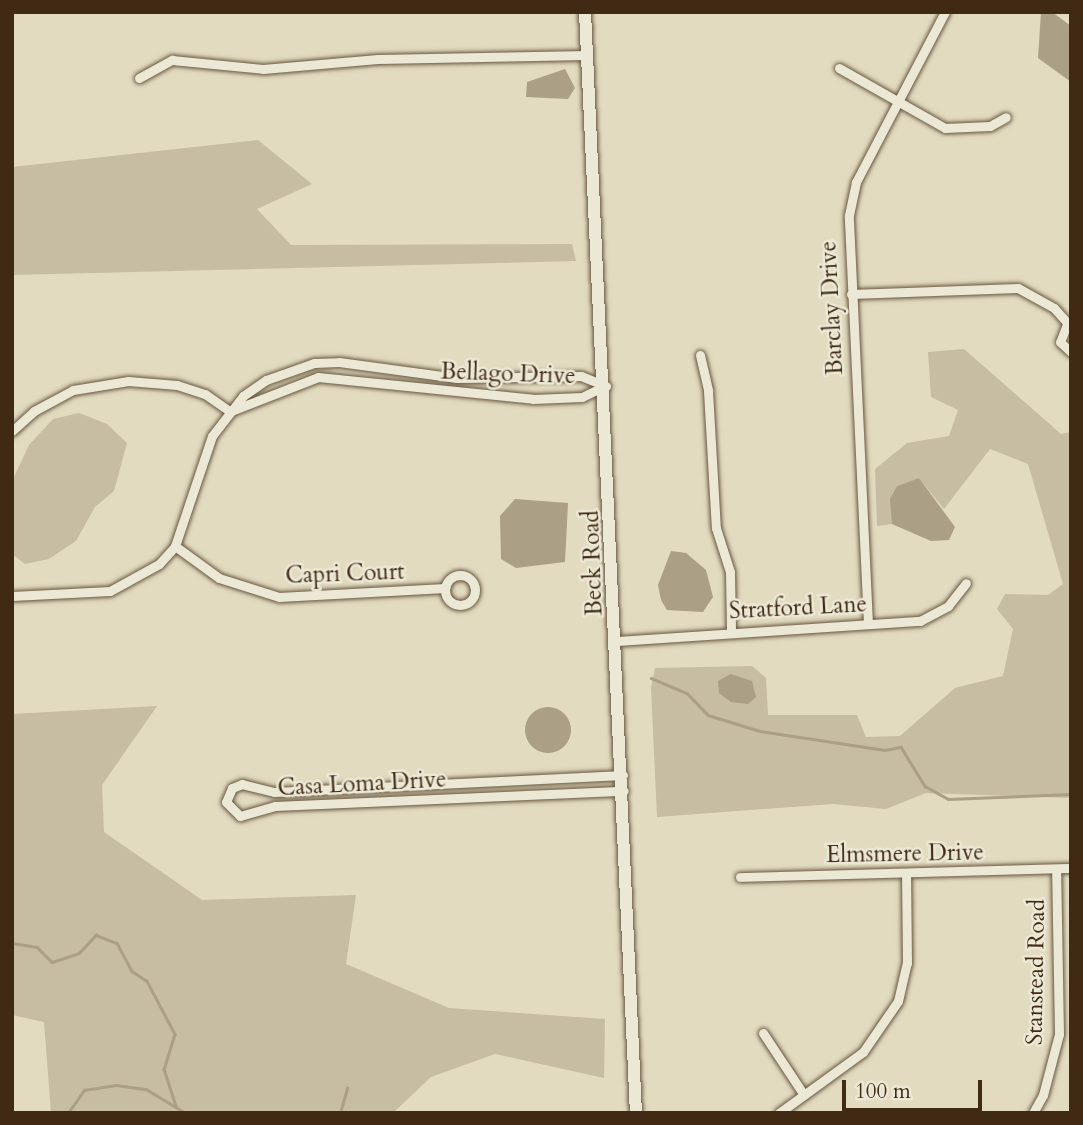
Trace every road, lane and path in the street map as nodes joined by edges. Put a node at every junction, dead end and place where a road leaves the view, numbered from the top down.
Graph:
1 (585, 12) edge
2 (945, 12) edge
3 (587, 55) junction
4 (839, 68) dead end
5 (139, 78) dead end
6 (896, 103) junction
7 (1006, 117) dead end
8 (850, 294) junction
9 (1069, 325) edge
10 (1071, 352) edge
11 (700, 355) dead end
12 (606, 386) junction
13 (229, 411) junction
14 (12, 431) edge
15 (175, 546) junction
16 (966, 583) dead end
17 (445, 589) dead end
18 (12, 596) edge
19 (868, 624) junction
20 (731, 630) junction
21 (617, 641) junction
22 (623, 775) junction
23 (624, 791) junction
24 (1071, 868) edge
25 (1056, 869) junction
26 (906, 874) junction
27 (740, 877) dead end
28 (763, 1033) dead end
29 (804, 1095) junction
30 (636, 1113) edge
31 (779, 1113) edge
32 (1033, 1113) edge

1 - 3 main road, Beck Road
2 - 6 street, Barclay Drive
3 - 5 street
3 - 12 main road, Beck Road
4 - 6 street
6 - 7 street
6 - 8 street, Barclay Drive
8 - 9 street
8 - 19 street, Barclay Drive
9 - 10 street
11 - 20 street
12 - 13 street, Bellago Drive
12 - 13 street, Bellago Drive
12 - 21 main road, Beck Road
13 - 14 street
13 - 15 street, Bellago Drive
15 - 17 street, Capri Court
15 - 18 street
16 - 19 street, Stratford Lane
19 - 20 street, Stratford Lane
20 - 21 street, Stratford Lane
21 - 22 main road, Beck Road
22 - 23 main road, Beck Road
22 - 23 street, Casa Loma Drive
23 - 30 main road, Beck Road
24 - 25 street, Elmsmere Drive
25 - 26 street, Elmsmere Drive
25 - 32 street, Stanstead Road
26 - 27 street, Elmsmere Drive
26 - 29 street
28 - 29 street
29 - 31 street

